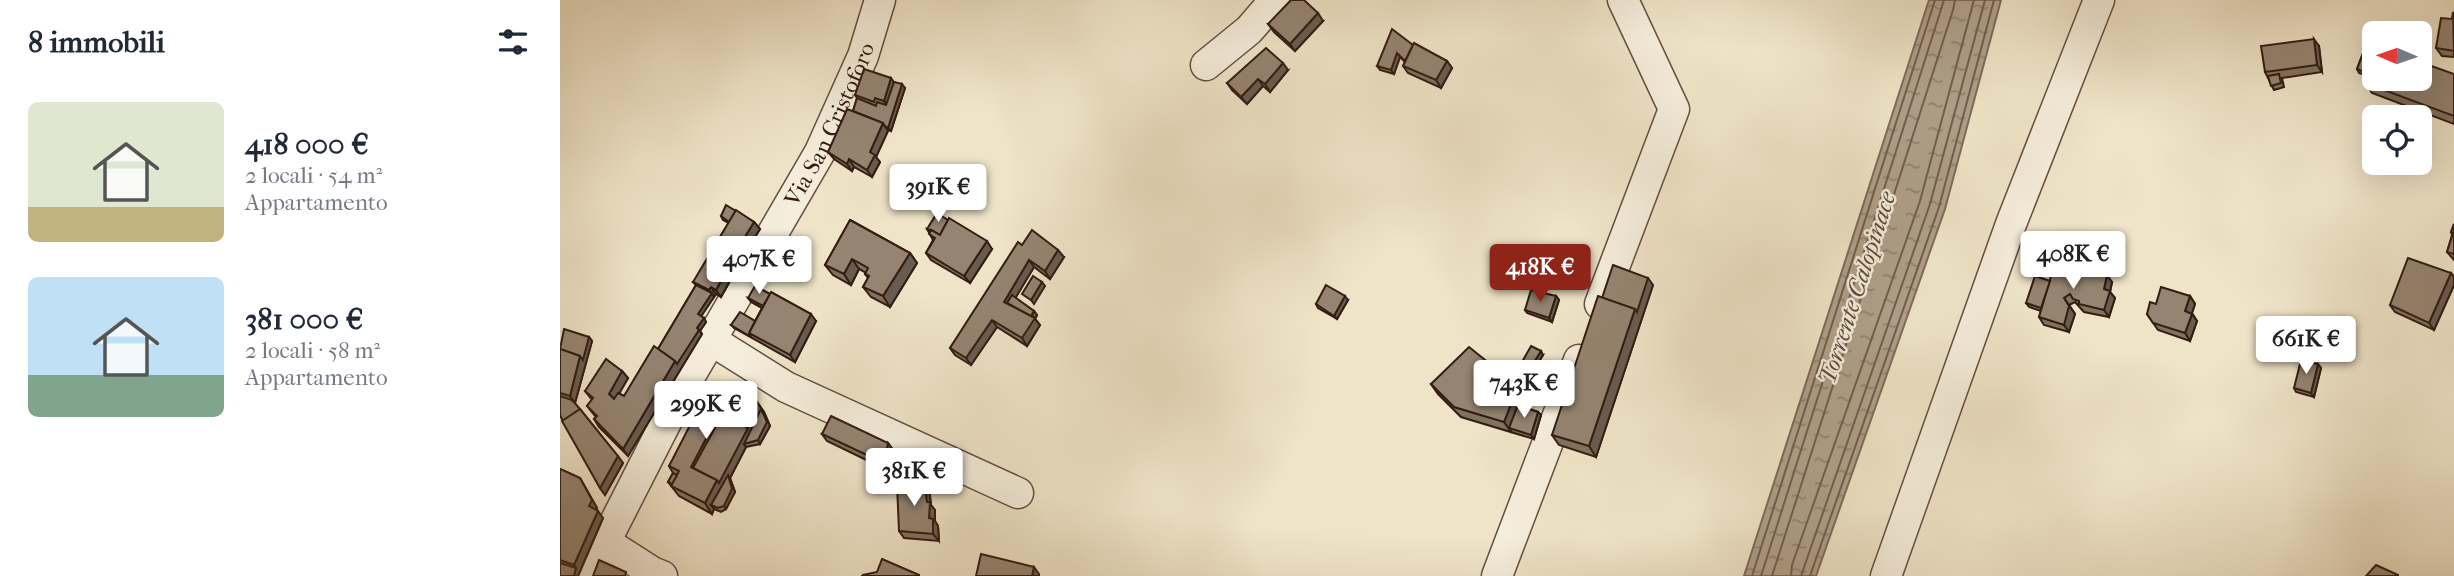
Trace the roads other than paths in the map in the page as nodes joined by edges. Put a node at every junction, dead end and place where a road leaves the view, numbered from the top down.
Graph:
1 (880, 0) edge
2 (1275, 0) edge
3 (1623, 0) edge
4 (2099, 0) edge
5 (1206, 65) dead end
6 (711, 340) junction
7 (1018, 493) dead end
8 (606, 542) junction
9 (593, 576) edge
10 (662, 576) edge
11 (1497, 576) edge
12 (1886, 576) edge

1 - 6 street, Via San Cristoforo
2 - 5 street
3 - 11 street
4 - 12 street
6 - 7 street
6 - 8 street, Via San Cristoforo
8 - 9 street, Via San Cristoforo
8 - 10 street

